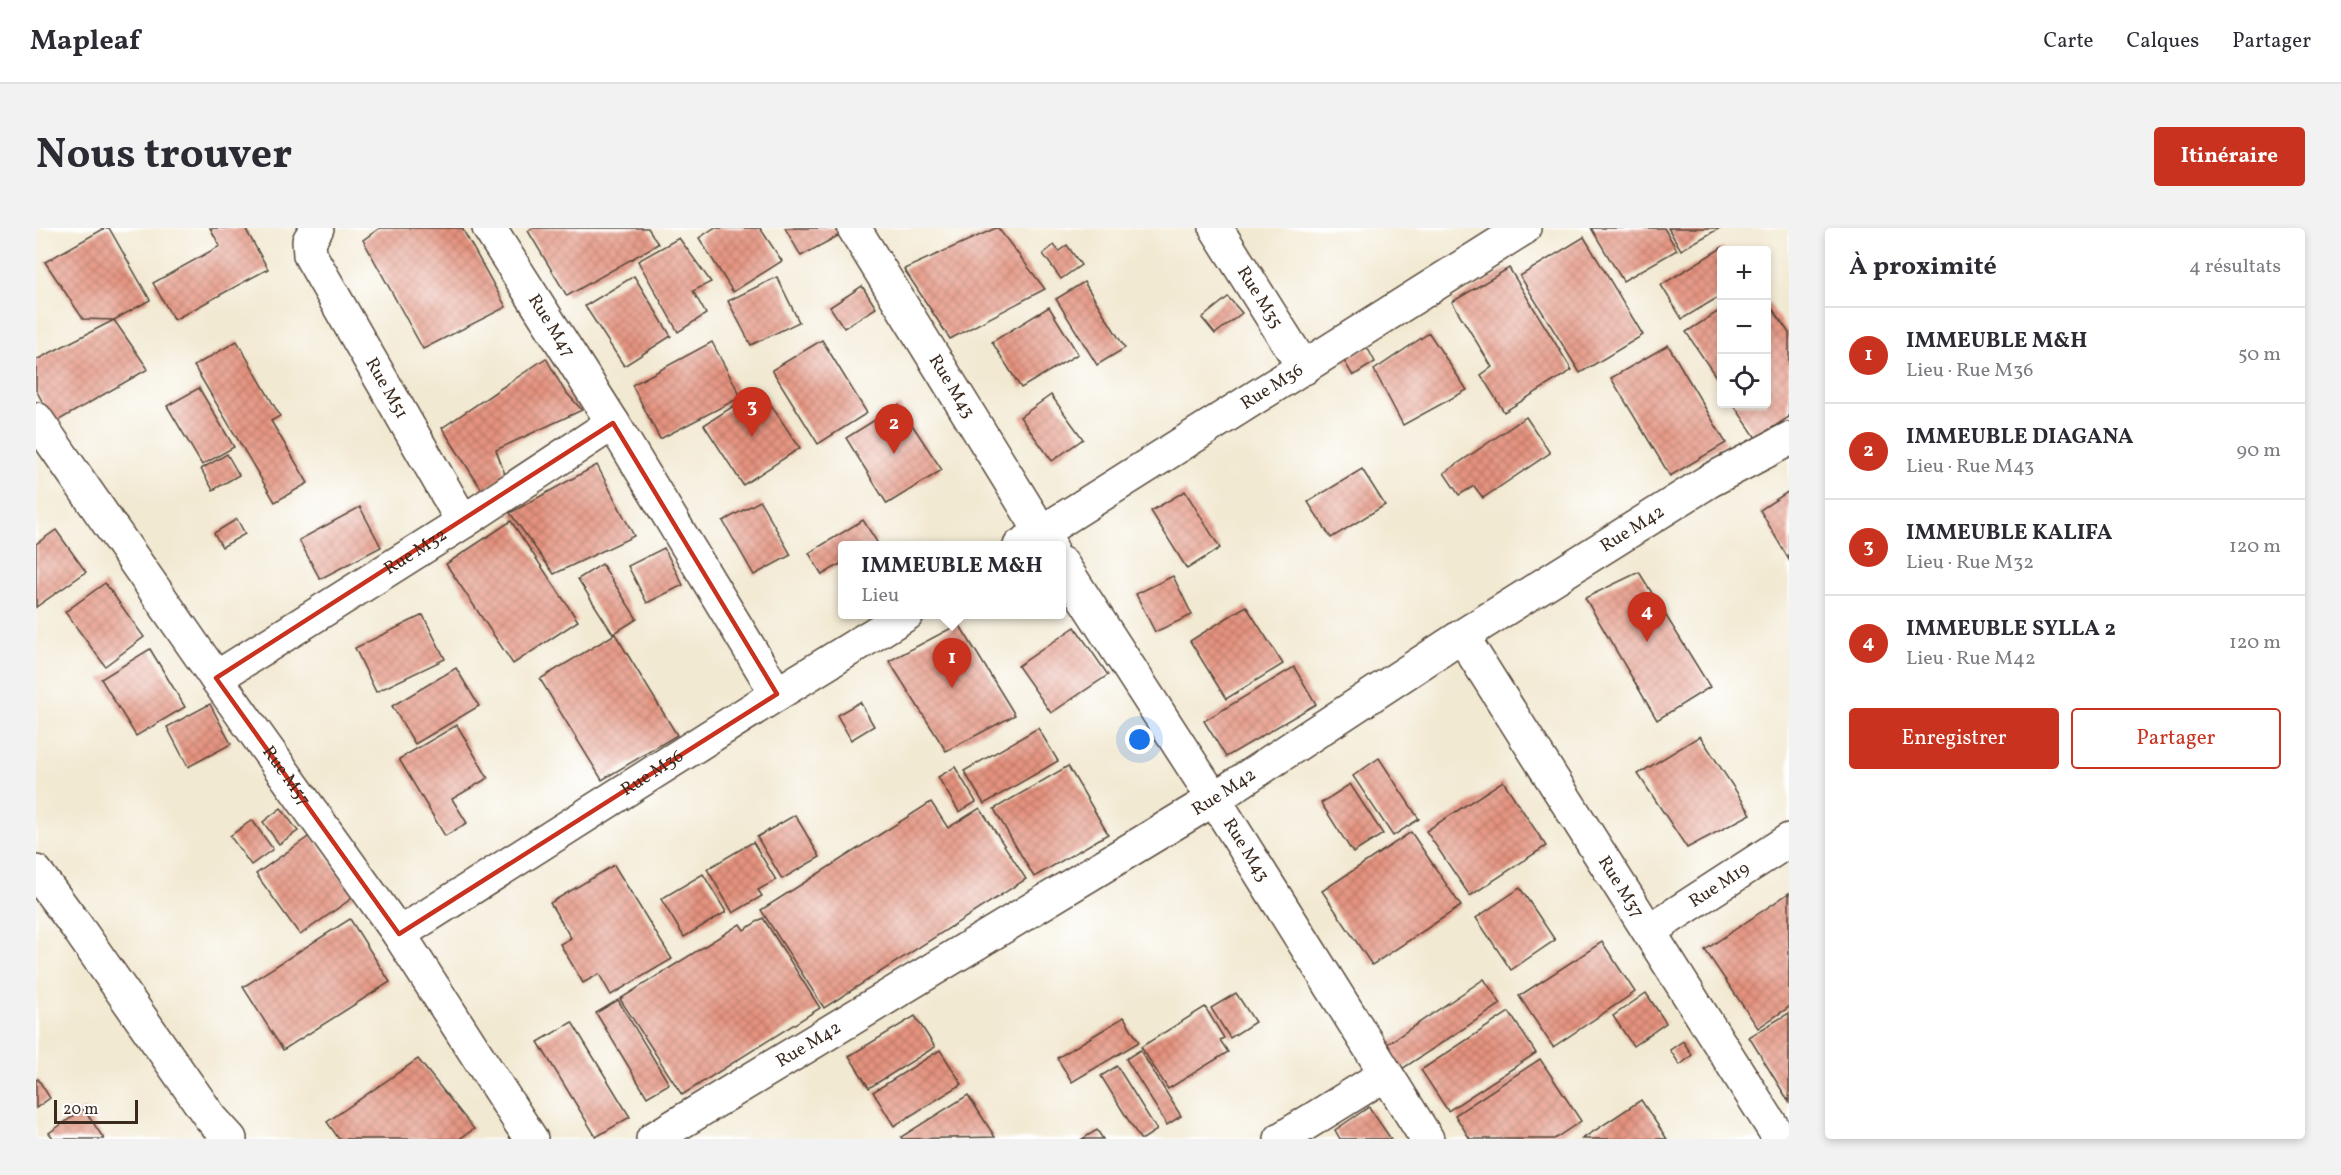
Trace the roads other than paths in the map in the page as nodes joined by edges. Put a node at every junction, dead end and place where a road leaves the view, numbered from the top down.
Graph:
1 (489, 228) edge
2 (854, 228) edge
3 (1216, 228) edge
4 (1524, 228) edge
5 (314, 242) edge
6 (1304, 368) junction
7 (36, 419) edge
8 (613, 423) junction
9 (1789, 439) edge
10 (463, 522) junction
11 (1037, 541) edge
12 (1066, 570) edge
13 (900, 619) edge
14 (1462, 636) junction
15 (216, 678) junction
16 (777, 694) junction
17 (1214, 799) junction
18 (1789, 840) edge
19 (36, 872) edge
20 (1649, 931) junction
21 (399, 934) junction
22 (1386, 1074) junction
23 (230, 1139) edge
24 (531, 1139) edge
25 (653, 1139) edge
26 (1281, 1139) edge
27 (1427, 1139) edge
28 (1780, 1139) edge

1 - 8 street, Rue M47
2 - 11 street, Rue M43
3 - 6 street, Rue M35
4 - 6 street, Rue M36
5 - 10 street, Rue M51
6 - 11 street, Rue M36
7 - 15 street, Rue M57
8 - 10 street, Rue M32
8 - 16 street, Rue M47
9 - 14 street, Rue M42
10 - 15 street, Rue M32
12 - 17 street, Rue M43
13 - 16 street, Rue M36
14 - 17 street, Rue M42
14 - 20 street, Rue M37
15 - 21 street, Rue M57
16 - 21 street, Rue M36
17 - 22 street, Rue M43
17 - 25 street, Rue M42
18 - 20 street, Rue M19
19 - 23 street
20 - 28 street, Rue M37
21 - 24 street, Rue M57
22 - 26 street
22 - 27 street, Rue M43

